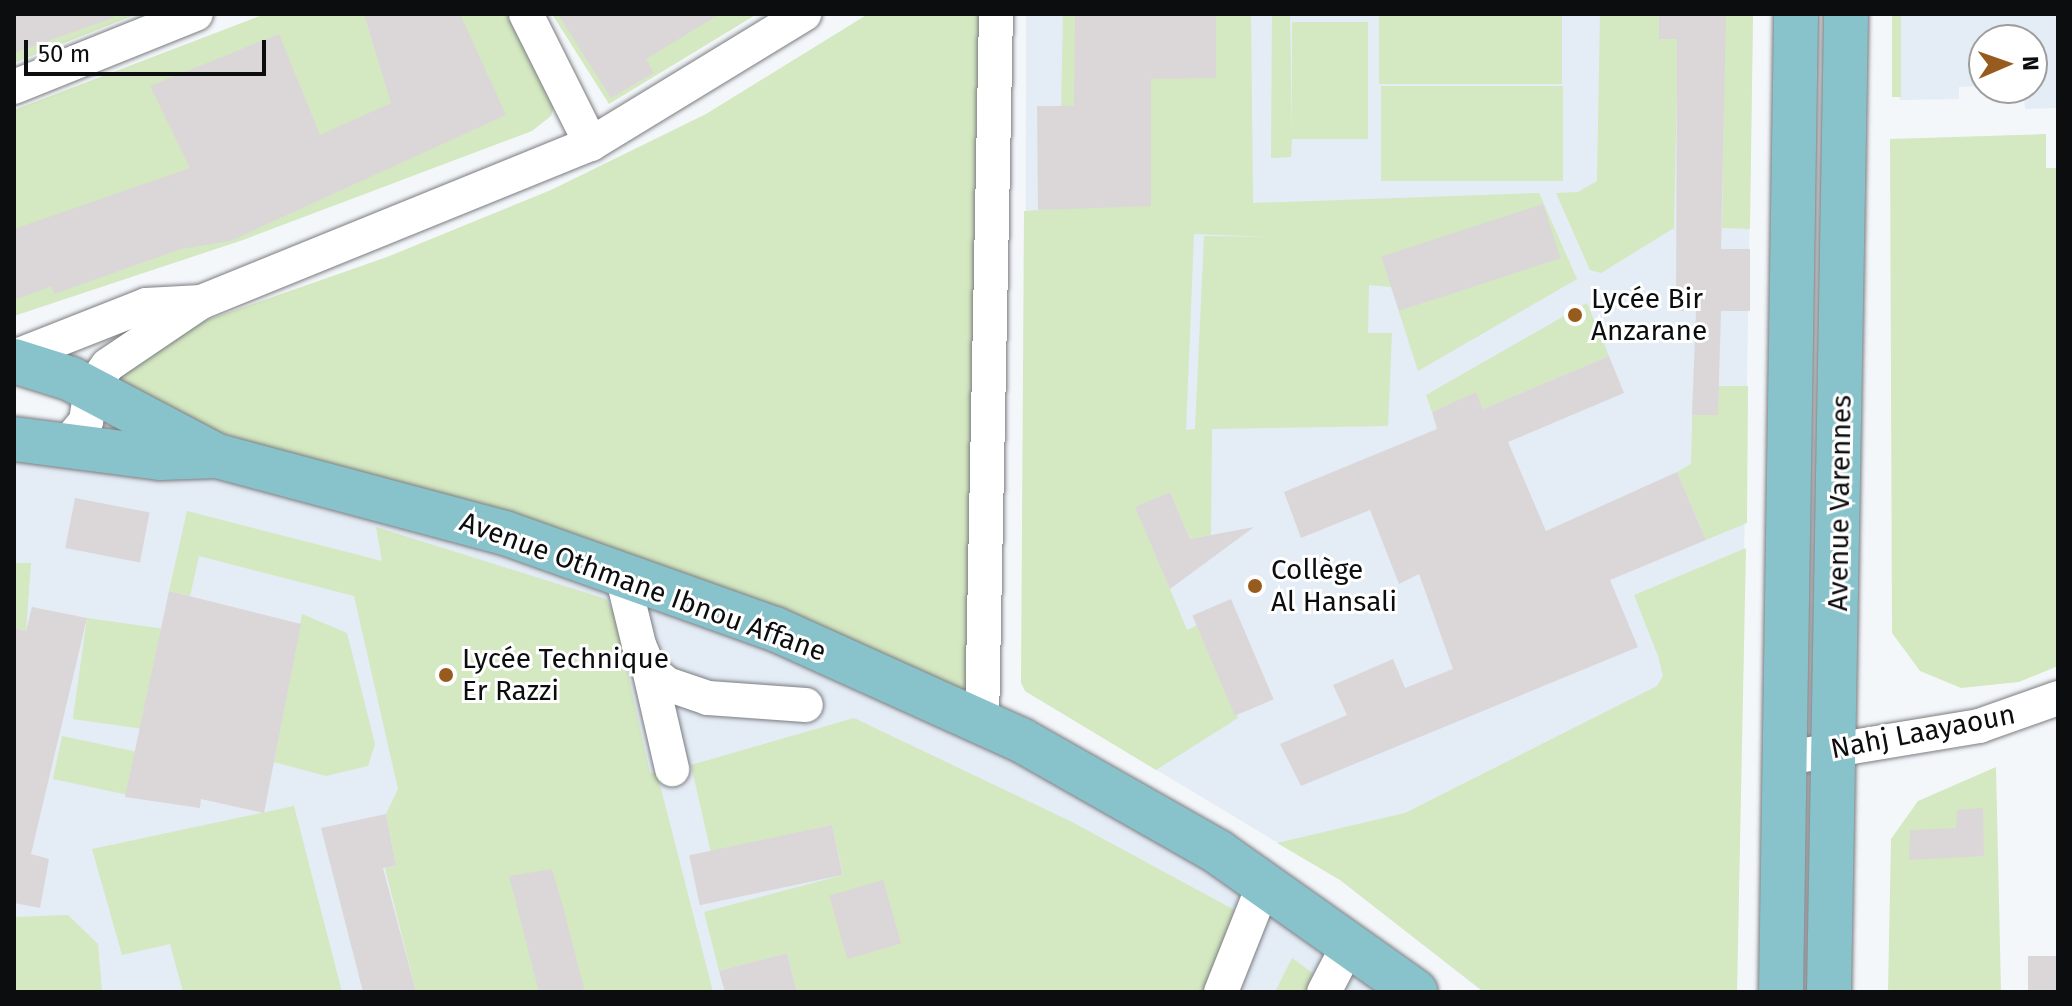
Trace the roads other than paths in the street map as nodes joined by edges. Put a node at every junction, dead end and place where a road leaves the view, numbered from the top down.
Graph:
1 (196, 14) edge
2 (526, 14) edge
3 (804, 14) edge
4 (996, 14) edge
5 (1796, 14) edge
6 (1846, 14) edge
7 (14, 87) edge
8 (591, 144) junction
9 (1794, 236) junction
10 (1844, 236) junction
11 (201, 302) junction
12 (14, 359) edge
13 (91, 389) junction
14 (14, 439) edge
15 (67, 444) junction
16 (217, 456) junction
17 (622, 575) junction
18 (649, 669) junction
19 (2058, 698) edge
20 (806, 705) dead end
21 (982, 722) junction
22 (1837, 750) junction
23 (1786, 758) junction
24 (672, 769) dead end
25 (1264, 884) junction
26 (1350, 942) junction
27 (1221, 992) edge
28 (1324, 992) edge
29 (1416, 992) edge
30 (1781, 992) edge
31 (1829, 992) edge

1 - 7 street
2 - 8 street
3 - 8 street
4 - 21 street
5 - 9 main road, Avenue Varennes
6 - 10 main road, Avenue Varennes
8 - 11 street
9 - 10 main road
9 - 23 main road, Avenue Varennes
10 - 22 main road, Avenue Varennes
11 - 12 street
11 - 13 street
12 - 13 main road, Avenue Othmane Ibnou Affane
13 - 15 street
13 - 16 main road, Avenue Othmane Ibnou Affane
14 - 15 main road, Avenue Othmane Ibnou Affane
15 - 16 main road, Avenue Othmane Ibnou Affane
16 - 17 main road, Avenue Othmane Ibnou Affane
17 - 18 street
17 - 21 main road, Avenue Othmane Ibnou Affane
18 - 20 street
18 - 24 street
19 - 22 street, Nahj Laayaoun
21 - 25 main road, Avenue Othmane Ibnou Affane
22 - 23 street, Nahj Laayaoun
22 - 31 main road, Avenue Varennes
23 - 30 main road, Avenue Varennes
25 - 26 main road, Avenue Othmane Ibnou Affane
25 - 27 street
26 - 28 street
26 - 29 main road, Avenue Othmane Ibnou Affane

